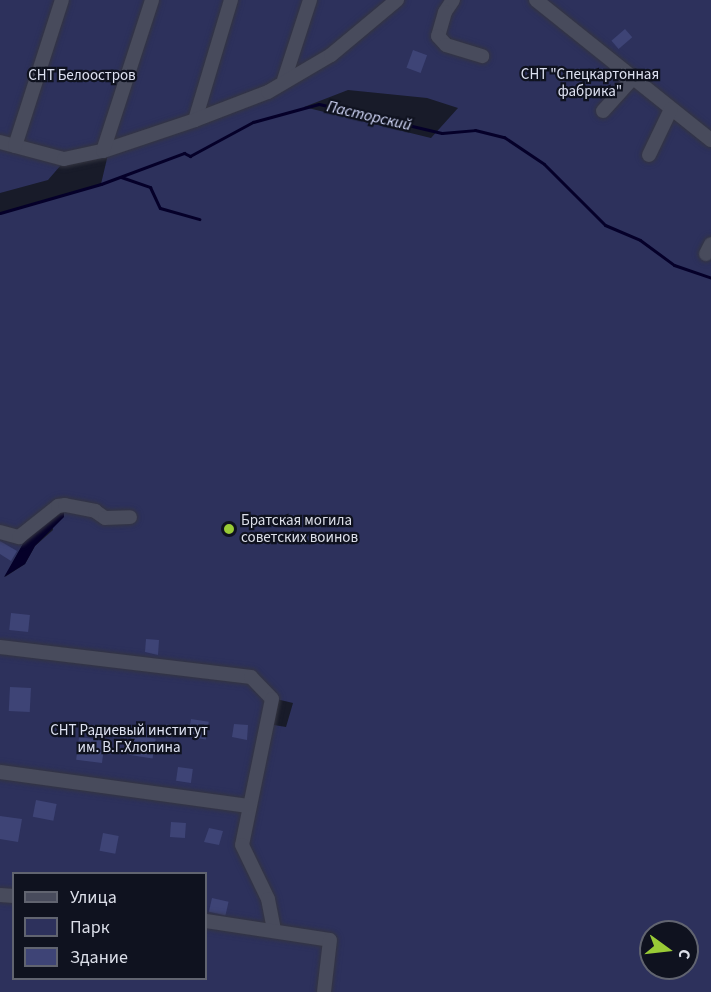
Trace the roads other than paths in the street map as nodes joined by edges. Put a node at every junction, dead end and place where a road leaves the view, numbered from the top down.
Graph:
1 (62, 0) edge
2 (152, 0) edge
3 (231, 0) edge
4 (310, 0) edge
5 (397, 0) edge
6 (453, 0) edge
7 (536, 0) edge
8 (482, 56) dead end
9 (632, 79) junction
10 (284, 80) junction
11 (671, 109) junction
12 (603, 111) dead end
13 (195, 120) junction
14 (711, 140) edge
15 (0, 142) edge
16 (15, 146) junction
17 (103, 151) junction
18 (649, 155) dead end
19 (130, 517) dead end
20 (0, 532) edge
21 (0, 647) edge
22 (0, 772) edge
23 (249, 806) junction
24 (207, 921) edge
25 (274, 930) junction
26 (324, 992) edge

1 - 16 street
2 - 17 street
3 - 13 street
4 - 10 street
5 - 10 street
6 - 8 street
7 - 9 street
9 - 11 street
9 - 12 street
10 - 13 street
11 - 14 street
11 - 18 street
13 - 17 street
15 - 16 street
16 - 17 street
19 - 20 street
21 - 23 street
22 - 23 street
23 - 25 street
24 - 25 street
25 - 26 street

